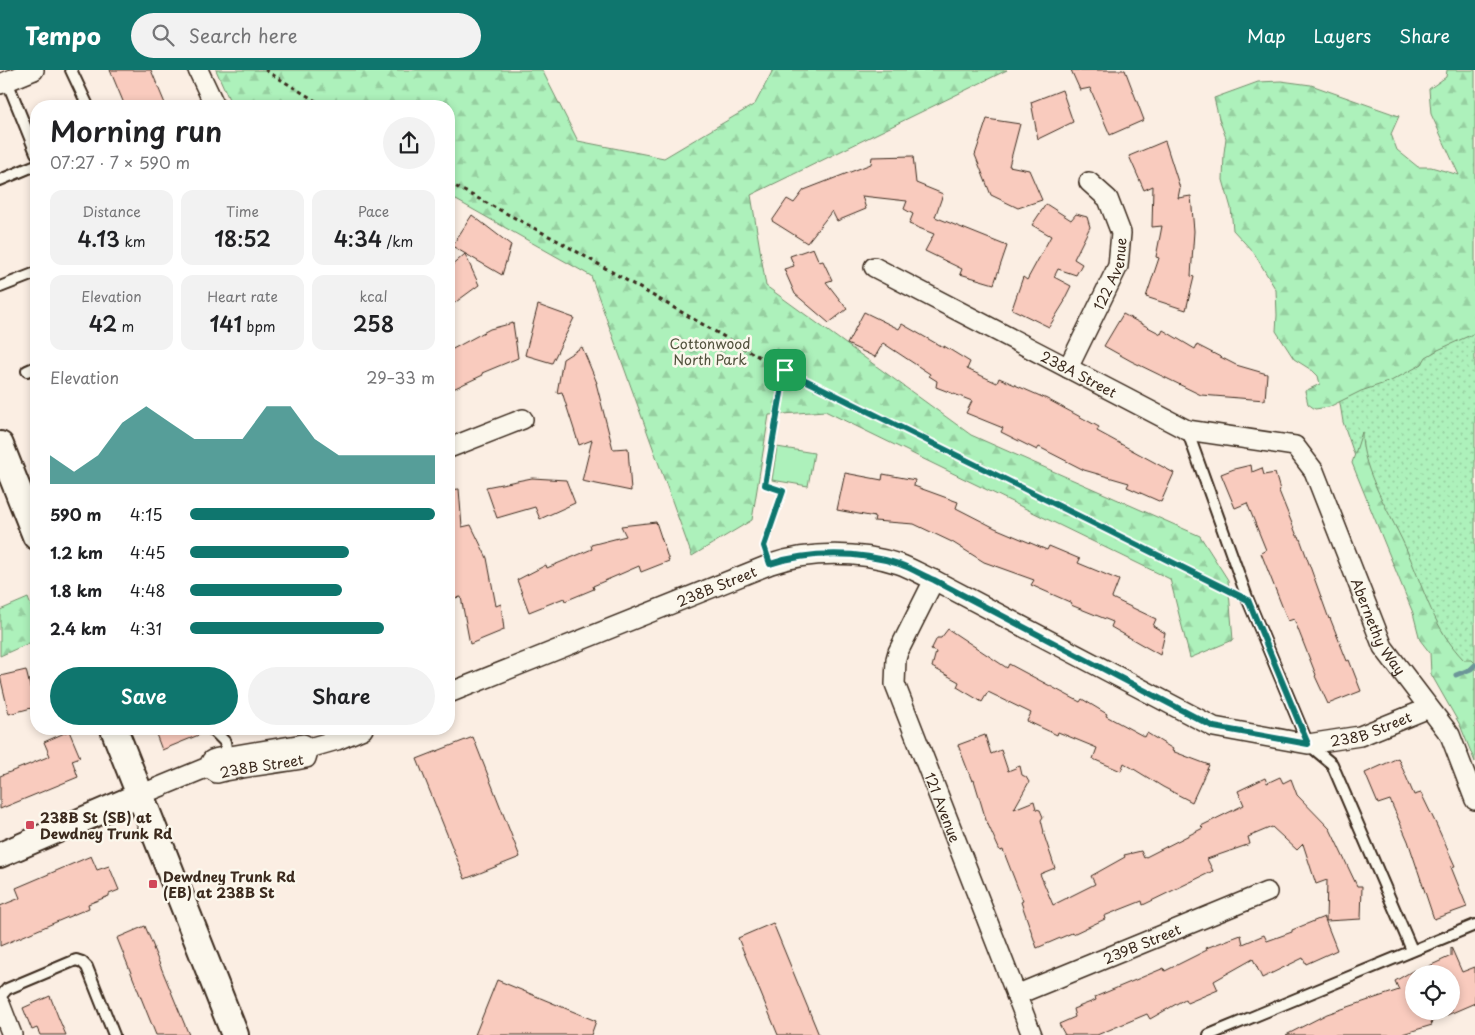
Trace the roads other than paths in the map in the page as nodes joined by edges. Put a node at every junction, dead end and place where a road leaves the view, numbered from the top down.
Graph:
1 (34, 70) edge
2 (71, 70) edge
3 (198, 70) edge
4 (3, 82) edge
5 (85, 100) edge
6 (212, 100) edge
7 (30, 141) edge
8 (30, 168) edge
9 (0, 180) edge
10 (1088, 182) dead end
11 (874, 267) dead end
12 (30, 275) edge
13 (0, 287) edge
14 (1068, 368) junction
15 (523, 419) dead end
16 (1187, 430) junction
17 (0, 446) edge
18 (455, 446) edge
19 (1295, 446) joint
20 (30, 514) edge
21 (934, 580) junction
22 (455, 687) edge
23 (1430, 708) junction
24 (116, 735) edge
25 (218, 735) edge
26 (338, 735) edge
27 (1308, 744) junction
28 (309, 748) junction
29 (228, 755) junction
30 (208, 767) junction
31 (140, 795) junction
32 (1475, 800) edge
33 (0, 855) edge
34 (1267, 892) dead end
35 (1475, 925) edge
36 (1412, 950) junction
37 (1016, 995) junction
38 (0, 997) edge
39 (0, 1004) edge
40 (12, 1035) edge
41 (114, 1035) edge
42 (235, 1035) edge
43 (1032, 1035) edge
44 (1209, 1035) edge

1 - 4 street
2 - 5 lane
3 - 6 street
4 - 7 lane
8 - 9 lane
10 - 14 street, 122 Avenue
11 - 14 street, 238A Street
12 - 13 lane
14 - 16 street, 238A Street
15 - 18 street
16 - 19 street, 238A Street
16 - 27 lane
17 - 20 main road
19 - 23 street, Abernethy Way
21 - 22 street, 238B Street
21 - 27 street, 238B Street
21 - 37 street, 121 Avenue
23 - 27 street, 238B Street
23 - 32 street, Abernethy Way
24 - 31 main road
25 - 29 lane
26 - 28 street, 238B Street
27 - 36 lane
28 - 29 street, 238B Street
28 - 30 street, 238B Street
29 - 30 street, 238B Street
30 - 31 street, 238B Street
31 - 33 street, 238B Street
31 - 42 main road
34 - 37 street, 239B Street
35 - 36 lane
36 - 44 lane
37 - 43 street, 121 Avenue
38 - 41 lane
39 - 40 street

